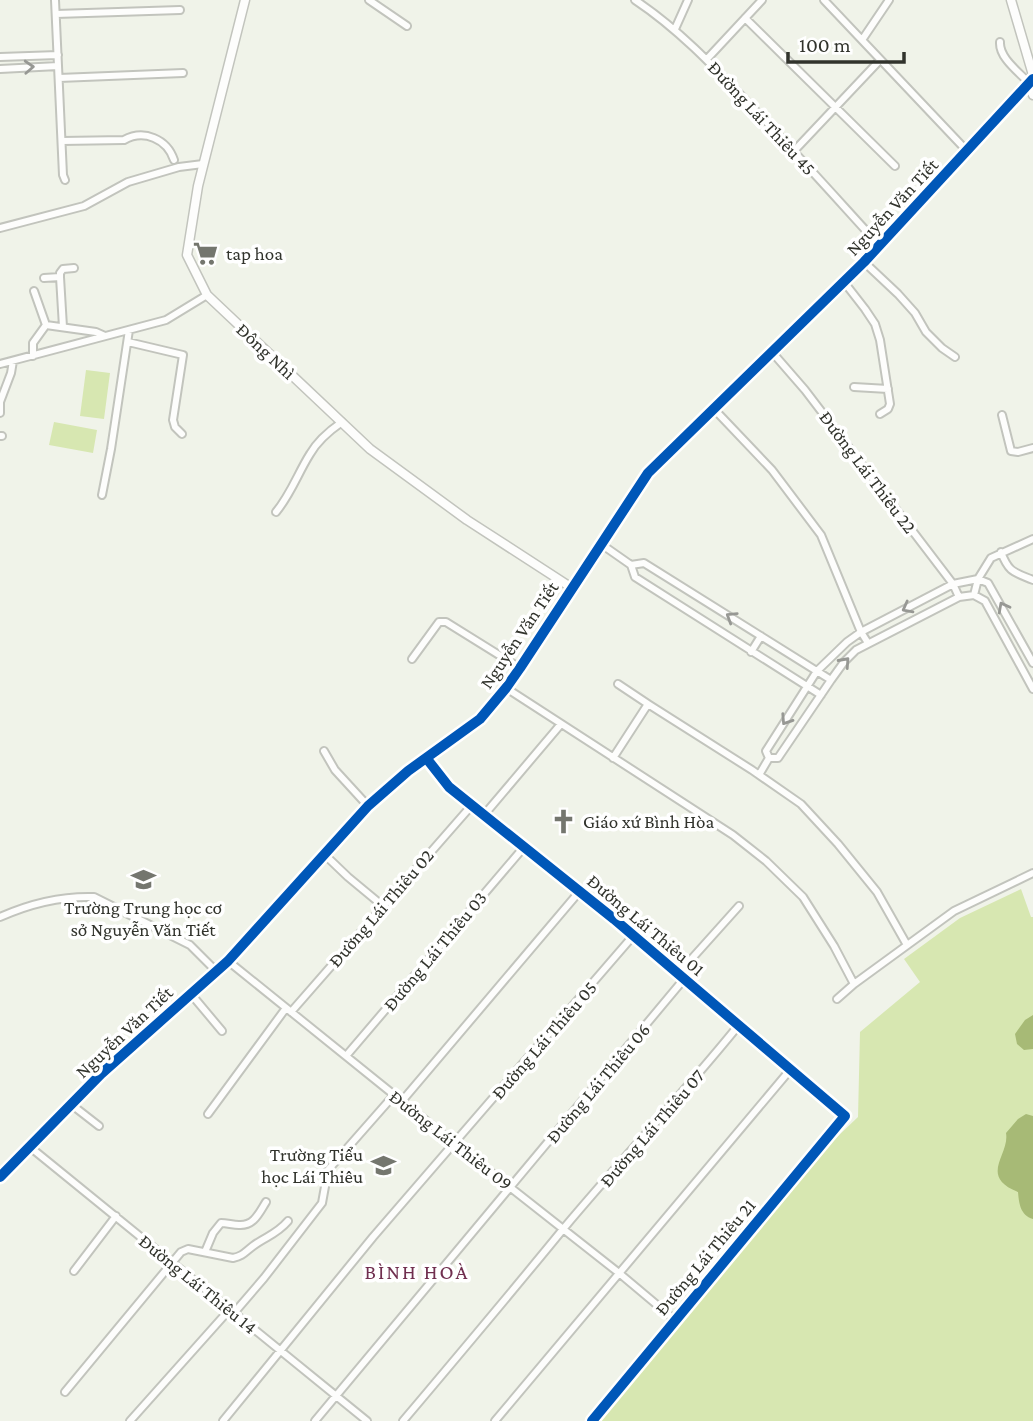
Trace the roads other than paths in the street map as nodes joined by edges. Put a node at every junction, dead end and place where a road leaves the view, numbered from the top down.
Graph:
1 (55, 0) edge
2 (246, 0) edge
3 (369, 0) edge
4 (635, 0) edge
5 (688, 0) edge
6 (762, 0) edge
7 (824, 0) edge
8 (889, 0) edge
9 (1011, 0) edge
10 (180, 10) dead end
11 (56, 14) junction
12 (745, 18) junction
13 (407, 26) dead end
14 (675, 29) junction
15 (862, 40) junction
16 (1000, 42) dead end
17 (58, 55) junction
18 (0, 57) edge
19 (707, 59) junction
20 (880, 60) junction
21 (58, 66) junction
22 (0, 69) edge
23 (183, 73) dead end
24 (59, 78) junction
25 (1032, 79) edge
26 (1033, 94) edge
27 (836, 107) junction
28 (62, 141) junction
29 (794, 151) junction
30 (967, 151) junction
31 (174, 160) dead end
32 (203, 164) junction
33 (895, 166) dead end
34 (65, 180) dead end
35 (0, 228) edge
36 (879, 245) junction
37 (864, 262) junction
38 (74, 268) dead end
39 (60, 277) junction
40 (44, 278) dead end
41 (844, 282) junction
42 (34, 291) dead end
43 (207, 295) junction
44 (46, 325) junction
45 (63, 327) junction
46 (130, 330) junction
47 (105, 337) junction
48 (128, 342) junction
49 (772, 352) junction
50 (33, 356) junction
51 (955, 357) dead end
52 (13, 361) junction
53 (0, 364) edge
54 (854, 387) dead end
55 (888, 389) junction
56 (0, 402) edge
57 (714, 409) junction
58 (0, 413) edge
59 (880, 414) dead end
60 (1002, 415) dead end
61 (342, 422) junction
62 (182, 433) dead end
63 (1033, 448) edge
64 (102, 495) dead end
65 (276, 512) dead end
66 (1033, 539) edge
67 (601, 544) junction
68 (1001, 552) junction
69 (631, 565) junction
70 (978, 579) junction
71 (1033, 580) edge
72 (953, 584) junction
73 (572, 587) junction
74 (974, 595) junction
75 (699, 597) junction
76 (959, 597) junction
77 (689, 612) junction
78 (861, 632) junction
79 (761, 636) junction
80 (868, 643) junction
81 (751, 652) junction
82 (412, 659) dead end
83 (1033, 663) edge
84 (520, 668) junction
85 (817, 671) junction
86 (831, 680) junction
87 (618, 684) dead end
88 (807, 687) junction
89 (506, 688) junction
90 (1033, 689) edge
91 (821, 695) junction
92 (648, 704) junction
93 (561, 724) junction
94 (324, 751) dead end
95 (613, 758) junction
96 (769, 758) junction
97 (427, 759) junction
98 (759, 775) junction
99 (472, 805) junction
100 (368, 806) junction
101 (484, 815) junction
102 (524, 847) junction
103 (324, 854) junction
104 (1033, 873) edge
105 (579, 892) junction
106 (383, 906) junction
107 (739, 906) dead end
108 (0, 917) edge
109 (634, 936) junction
110 (907, 945) junction
111 (228, 961) junction
112 (216, 971) junction
113 (681, 977) junction
114 (854, 984) junction
115 (191, 994) junction
116 (837, 999) dead end
117 (288, 1010) junction
118 (738, 1026) junction
119 (222, 1031) dead end
120 (346, 1056) junction
121 (790, 1070) junction
122 (394, 1095) junction
123 (401, 1101) junction
124 (72, 1105) junction
125 (208, 1114) dead end
126 (845, 1115) joint
127 (99, 1126) dead end
128 (455, 1144) junction
129 (30, 1147) junction
130 (0, 1177) edge
131 (511, 1188) junction
132 (266, 1202) dead end
133 (116, 1216) junction
134 (288, 1221) dead end
135 (564, 1229) junction
136 (205, 1252) junction
137 (172, 1262) junction
138 (74, 1271) dead end
139 (619, 1273) junction
140 (232, 1311) junction
141 (675, 1320) junction
142 (281, 1351) junction
143 (65, 1392) dead end
144 (336, 1396) junction
145 (130, 1421) edge
146 (223, 1421) edge
147 (316, 1421) edge
148 (366, 1421) edge
149 (403, 1421) edge
150 (495, 1421) edge
151 (592, 1421) edge

1 - 11 street
2 - 32 street, Đông Nhì
3 - 13 street
4 - 14 street, Đường Lái Thiêu 45
5 - 14 street
6 - 12 street
7 - 15 street
8 - 15 street
9 - 25 street
10 - 11 street
11 - 17 street
12 - 19 street
12 - 27 street
14 - 19 street, Đường Lái Thiêu 45
15 - 20 street
16 - 25 street
17 - 18 street
17 - 21 street
19 - 29 street, Đường Lái Thiêu 45
20 - 27 street
20 - 30 street
22 -> 21 street
21 - 24 street
23 - 24 street
24 - 28 street
25 - 26 street
25 - 30 street, Nguyễn Văn Tiết
27 - 29 street
27 - 33 street
28 - 31 street
28 - 34 street
29 - 36 street, Đường Lái Thiêu 45
30 - 36 street, Nguyễn Văn Tiết
32 - 35 street
32 - 43 street, Đông Nhì
36 - 37 street, Nguyễn Văn Tiết
37 - 41 street, Nguyễn Văn Tiết
37 - 51 street
38 - 39 street
39 - 40 street
39 - 45 street
41 - 49 street, Nguyễn Văn Tiết
41 - 55 street
42 - 44 street
43 - 46 street
43 - 61 street, Đông Nhì
44 - 45 street
44 - 50 street
45 - 47 street
46 - 47 street
46 - 48 street
47 - 50 street
48 - 62 street
48 - 64 street
49 - 57 street, Nguyễn Văn Tiết
49 - 72 street, Đường Lái Thiêu 22
50 - 52 street
52 - 53 street
52 - 56 street
54 - 55 street
55 - 59 street
56 - 58 street
57 - 67 street, Nguyễn Văn Tiết
57 - 78 street
60 - 63 street
61 - 65 street
61 - 73 street, Đông Nhì
66 - 68 street
67 - 69 street
67 - 73 street, Nguyễn Văn Tiết
68 - 70 street
68 - 71 street
69 - 75 street
69 - 77 street
70 - 72 street
70 - 74 street
83 -> 70 street
72 - 76 street, Đường Lái Thiêu 22
72 -> 78 street
73 - 84 street, Nguyễn Văn Tiết
74 - 76 street
74 - 90 street
75 - 77 street
79 -> 75 street
76 - 80 street
77 - 81 street
78 - 80 street
78 - 85 street
79 - 81 street
79 - 85 street
86 -> 80 street
81 - 88 street
82 - 84 street
84 - 89 street, Nguyễn Văn Tiết
85 - 86 street
85 - 88 street
86 - 91 street
87 - 92 street
88 - 91 street
88 -> 96 street
89 - 93 street
89 - 97 street, Nguyễn Văn Tiết
91 - 96 street
92 - 95 street
92 - 98 street
93 - 95 street
93 - 101 street
94 - 100 street
95 - 114 street
96 - 98 street
97 - 99 street, Đường Lái Thiêu 01
97 - 100 street, Nguyễn Văn Tiết
98 - 110 street
99 - 101 street, Đường Lái Thiêu 01
99 - 106 street, Đường Lái Thiêu 02
100 - 103 street, Nguyễn Văn Tiết
101 - 102 street, Đường Lái Thiêu 01
102 - 105 street, Đường Lái Thiêu 01
102 - 120 street, Đường Lái Thiêu 03
103 - 106 street
103 - 111 street, Nguyễn Văn Tiết
104 - 110 street
105 - 109 street, Đường Lái Thiêu 01
105 - 123 street
106 - 117 street, Đường Lái Thiêu 02
107 - 113 street, Đường Lái Thiêu 06
108 - 112 street
109 - 113 street, Đường Lái Thiêu 01
109 - 128 street, Đường Lái Thiêu 05
110 - 114 street
111 - 112 street, Nguyễn Văn Tiết
111 - 117 street, Đường Lái Thiêu 09
112 - 115 street, Nguyễn Văn Tiết
113 - 118 street, Đường Lái Thiêu 01
113 - 131 street, Đường Lái Thiêu 06
114 - 116 street
115 - 119 street
115 - 124 street, Nguyễn Văn Tiết
117 - 120 street, Đường Lái Thiêu 09
117 - 125 street, Đường Lái Thiêu 02
118 - 121 street, Đường Lái Thiêu 01
118 - 135 street, Đường Lái Thiêu 07
120 - 122 street, Đường Lái Thiêu 09
121 - 126 street, Đường Lái Thiêu 01
121 - 139 street
122 - 123 street, Đường Lái Thiêu 09
122 - 140 street
123 - 128 street, Đường Lái Thiêu 09
124 - 127 street
124 - 129 street, Nguyễn Văn Tiết
126 - 141 street, Đường Lái Thiêu 21
128 - 131 street, Đường Lái Thiêu 09
128 - 142 street, Đường Lái Thiêu 05
129 - 130 street, Nguyễn Văn Tiết
129 - 133 street, Đường Lái Thiêu 14
131 - 135 street, Đường Lái Thiêu 09
131 - 144 street, Đường Lái Thiêu 06
132 - 136 street
133 - 137 street, Đường Lái Thiêu 14
133 - 138 street
134 - 136 street
135 - 139 street, Đường Lái Thiêu 09
135 - 149 street, Đường Lái Thiêu 07
136 - 137 street
137 - 140 street, Đường Lái Thiêu 14
137 - 143 street
139 - 141 street, Đường Lái Thiêu 09
139 - 150 street
140 - 142 street, Đường Lái Thiêu 14
140 - 145 street
141 - 151 street, Đường Lái Thiêu 21
142 - 144 street, Đường Lái Thiêu 14
142 - 146 street, Đường Lái Thiêu 05
144 - 147 street, Đường Lái Thiêu 06
144 - 148 street, Đường Lái Thiêu 14

